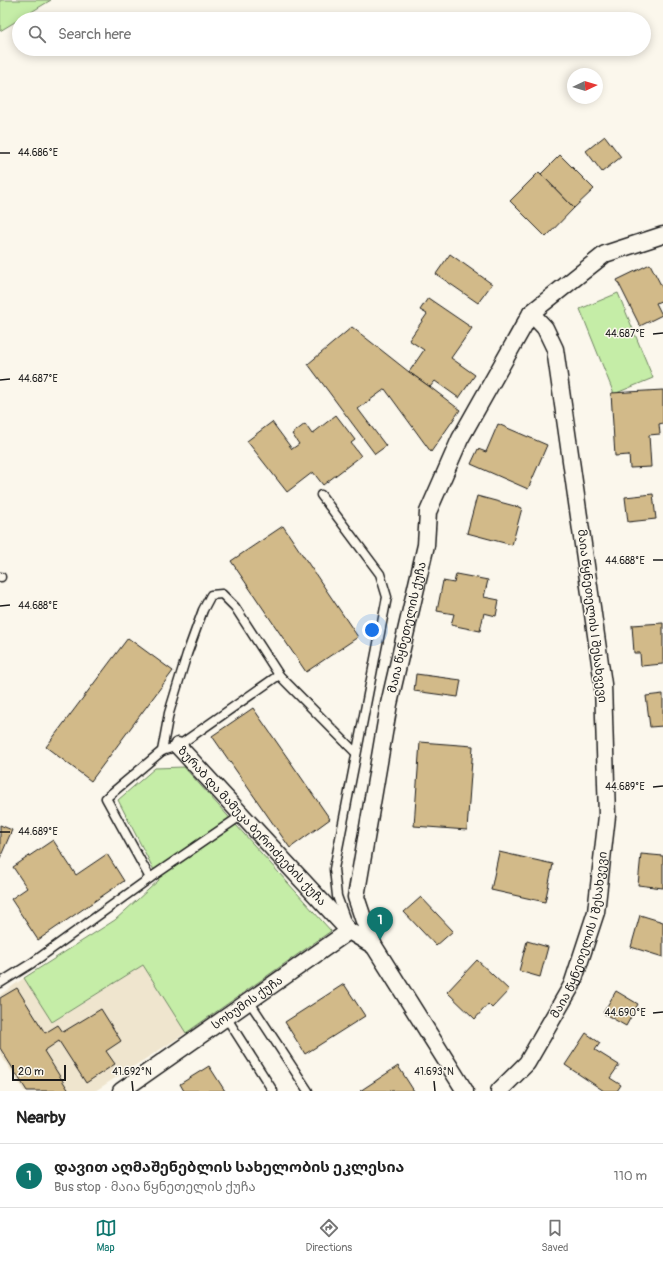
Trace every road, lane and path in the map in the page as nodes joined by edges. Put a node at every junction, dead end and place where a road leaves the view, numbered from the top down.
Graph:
1 (663, 235) edge
2 (531, 313) junction
3 (321, 496) dead end
4 (279, 675) junction
5 (178, 746) junction
6 (162, 750) junction
7 (356, 753) junction
8 (242, 815) junction
9 (150, 878) junction
10 (349, 931) junction
11 (374, 946) junction
12 (0, 983) edge
13 (249, 1001) junction
14 (226, 1017) junction
15 (121, 1091) edge
16 (273, 1091) edge
17 (308, 1091) edge
18 (465, 1091) edge
19 (499, 1091) edge

1 - 2 street, მაია წყნეთელის ქუჩა
2 - 11 street, მაია წყნეთელის ქუჩა
2 - 19 street, მაია წყნეთელის I შესახვევი
3 - 7 lane
4 - 5 lane, ზურაბ და მამუკა ბეროძეების ქუჩა
4 - 6 lane
4 - 7 lane
5 - 6 lane
5 - 8 street, ზურაბ და მამუკა ბეროძეების ქუჩა
6 - 9 lane
7 - 10 lane
8 - 9 lane
8 - 10 street, ზურაბ და მამუკა ბეროძეების ქუჩა
9 - 12 lane
10 - 11 street
10 - 13 street, სოხუმის ქუჩა
11 - 18 street, მაია წყნეთელის ქუჩა
13 - 14 street, სოხუმის ქუჩა
13 - 17 lane
14 - 15 street, სოხუმის ქუჩა
14 - 16 lane

